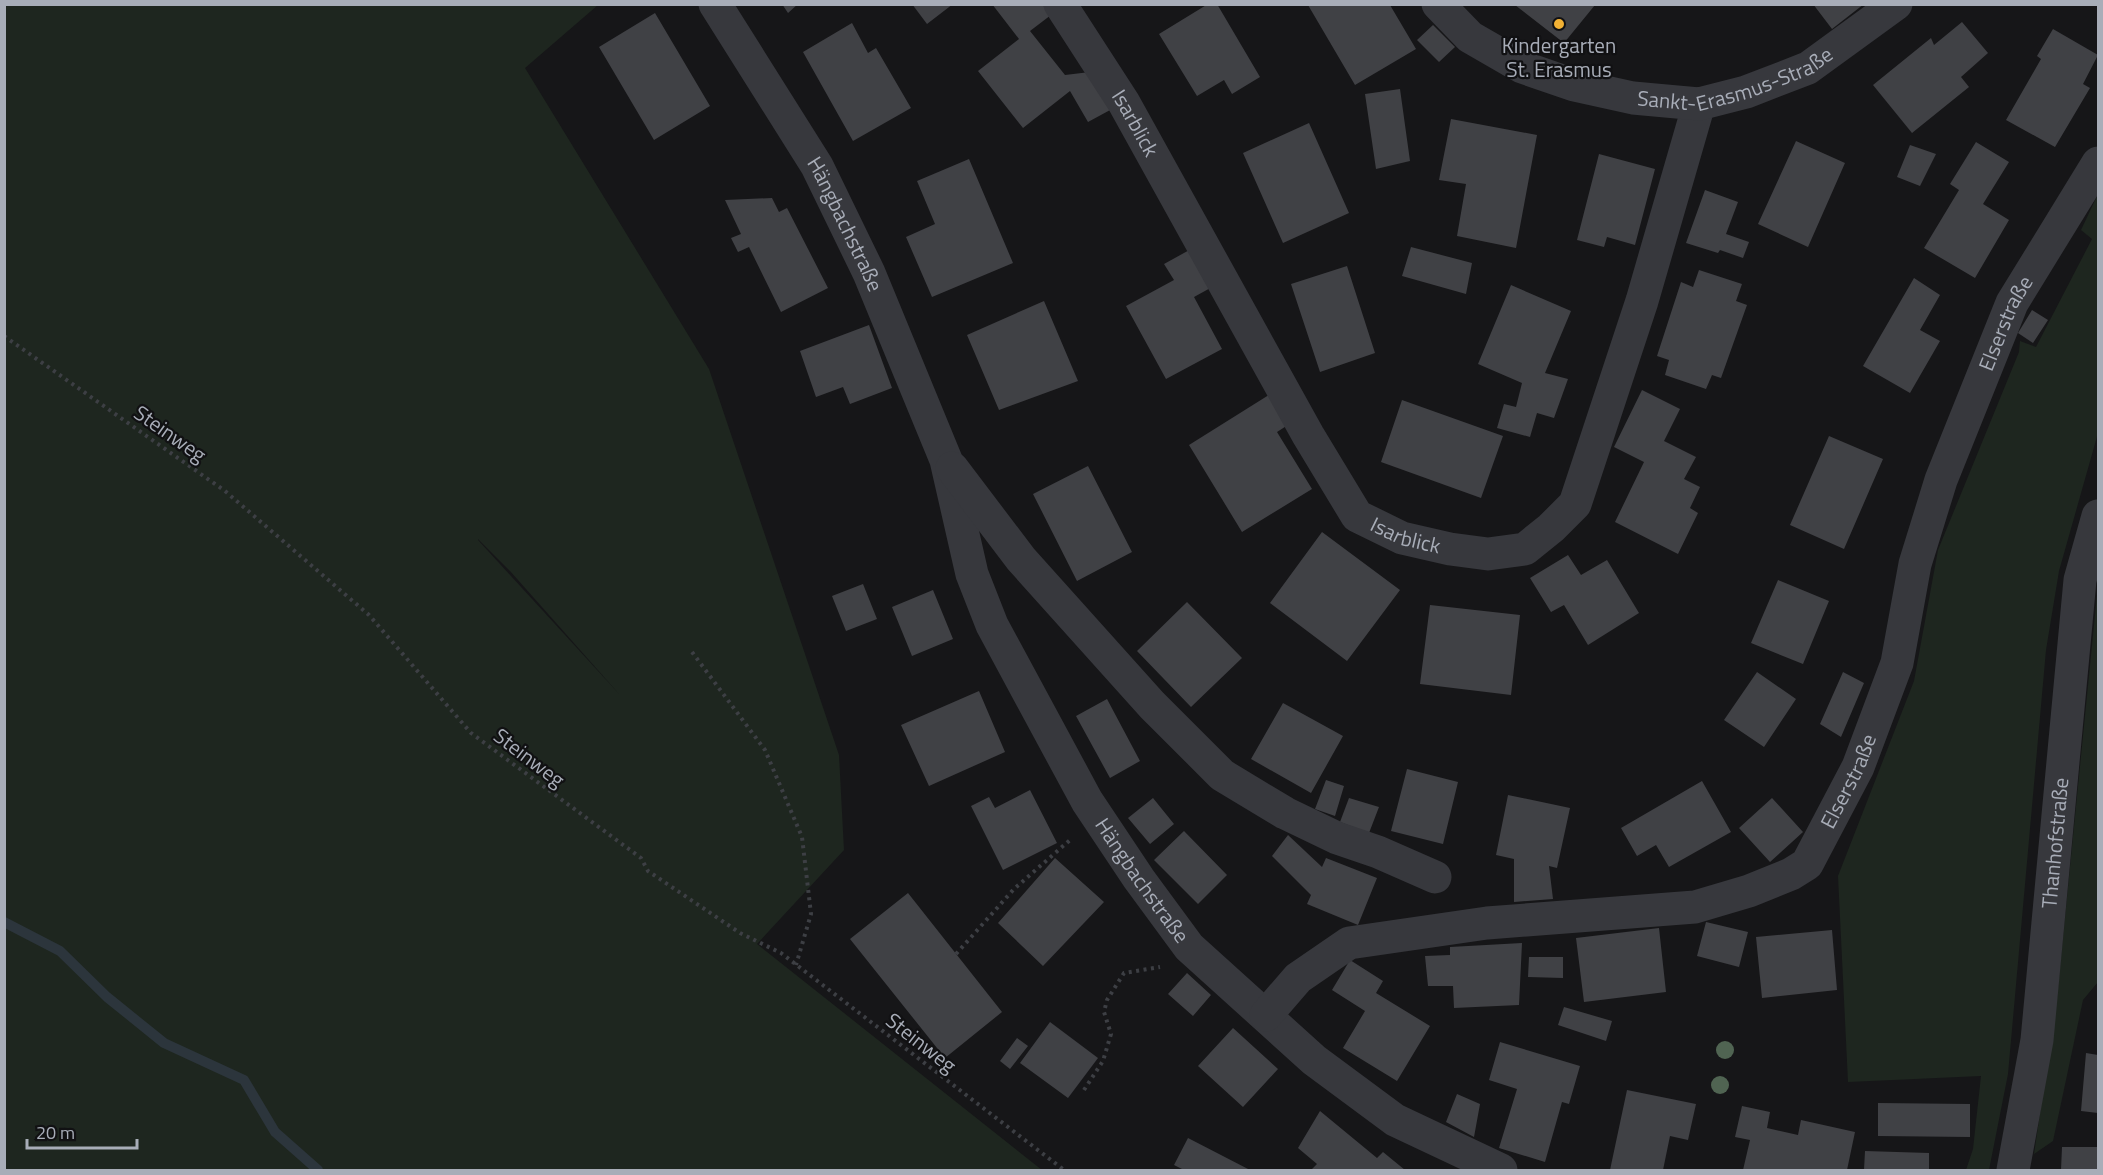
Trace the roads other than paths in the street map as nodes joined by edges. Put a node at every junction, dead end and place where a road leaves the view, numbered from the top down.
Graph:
1 (715, 4) edge
2 (1060, 4) edge
3 (1438, 4) edge
4 (1896, 4) edge
5 (1699, 104) junction
6 (2098, 163) edge
7 (946, 460) junction
8 (2098, 516) edge
9 (1435, 877) dead end
10 (1266, 1015) junction
11 (1501, 1170) edge
12 (2013, 1170) edge

1 - 7 street, Hängbachstraße
2 - 5 street, Isarblick
3 - 5 street, Sankt-Erasmus-Straße
4 - 5 street, Sankt-Erasmus-Straße
6 - 10 street, Elserstraße
7 - 9 street, Hängbachstraße
7 - 10 street, Hängbachstraße
8 - 12 street, Thanhofstraße
10 - 11 street, Hängbachstraße

